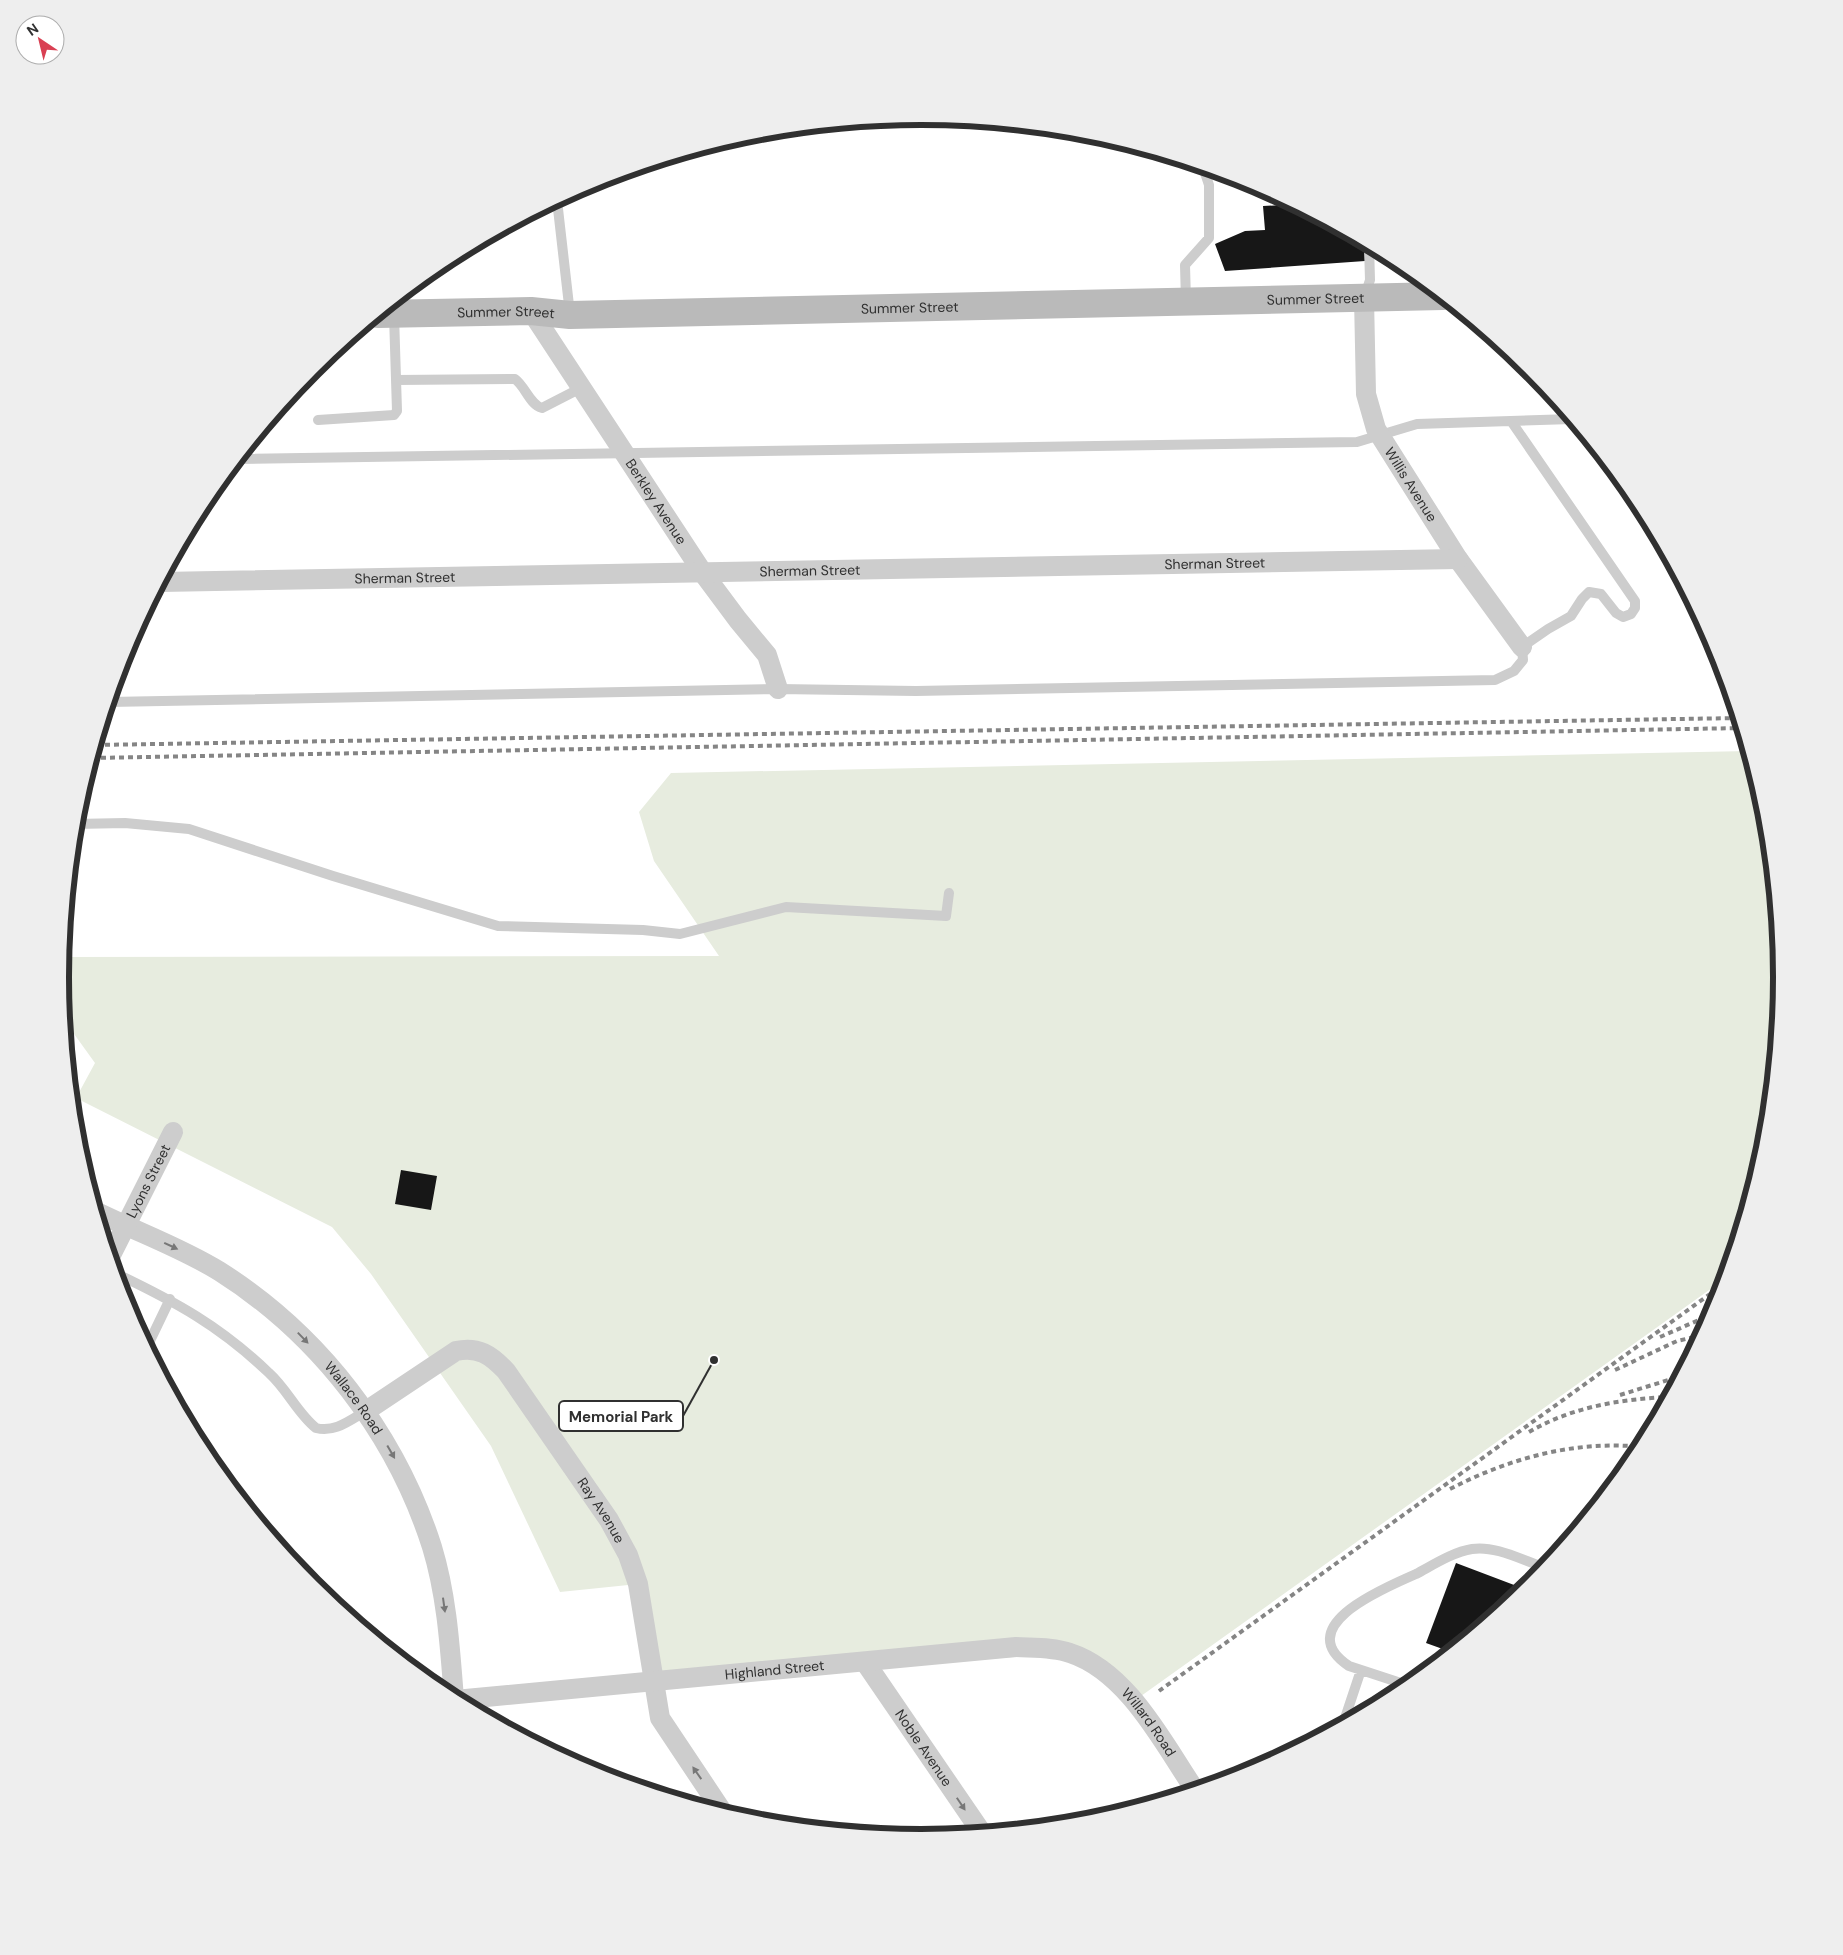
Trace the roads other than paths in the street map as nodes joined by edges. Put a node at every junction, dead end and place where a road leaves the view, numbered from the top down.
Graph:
1 (1205, 174) edge
2 (558, 207) edge
3 (1369, 252) edge
4 (1434, 296) edge
5 (1364, 298) junction
6 (1186, 302) junction
7 (531, 312) junction
8 (386, 314) edge
9 (570, 315) junction
10 (396, 380) junction
11 (581, 388) junction
12 (1566, 419) edge
13 (318, 420) dead end
14 (1511, 421) junction
15 (1380, 436) junction
16 (623, 452) junction
17 (244, 459) edge
18 (1458, 559) junction
19 (703, 573) junction
20 (167, 582) edge
21 (1522, 648) junction
22 (778, 689) junction
23 (114, 702) edge
24 (83, 824) edge
25 (949, 893) dead end
26 (173, 1132) dead end
27 (103, 1215) edge
28 (126, 1226) junction
29 (114, 1251) edge
30 (124, 1277) edge
31 (170, 1299) junction
32 (150, 1340) edge
33 (366, 1411) junction
34 (1538, 1565) edge
35 (865, 1662) junction
36 (1092, 1662) joint
37 (1361, 1670) junction
38 (652, 1683) junction
39 (1401, 1683) edge
40 (453, 1690) edge
41 (467, 1699) edge
42 (1346, 1717) edge
43 (1193, 1786) edge
44 (718, 1805) edge
45 (978, 1828) edge

1 - 6 lane
2 - 9 lane
3 - 5 lane
4 - 5 street, Summer Street
5 - 6 street, Summer Street
5 - 15 street, Willis Avenue
6 - 9 street, Summer Street
7 - 8 street, Summer Street
7 - 9 street, Summer Street
7 - 11 street, Berkley Avenue
8 - 10 lane
10 - 11 lane
10 - 13 lane
11 - 16 street, Berkley Avenue
12 - 14 lane
14 - 15 lane
14 - 21 lane
15 - 16 lane
15 - 18 street, Willis Avenue
16 - 17 lane
16 - 19 street, Berkley Avenue
18 - 19 street, Sherman Street
18 - 21 street, Willis Avenue
19 - 20 street, Sherman Street
19 - 22 street, Berkley Avenue
21 - 22 lane
22 - 23 lane
24 - 25 lane
26 - 28 street, Lyons Street
27 - 28 street, Wallace Road
28 - 29 street, Lyons Street
28 -> 33 street, Wallace Road
30 - 31 lane
31 - 32 lane
31 - 33 lane
33 - 38 street, Ray Avenue
33 -> 40 street, Wallace Road
34 - 37 lane
35 - 36 street, Highland Street
35 - 38 street, Highland Street
35 -> 45 street, Noble Avenue
36 - 43 street, Willard Road
37 - 39 lane
37 - 42 lane
38 - 41 street, Highland Street
44 -> 38 street, Ray Avenue

